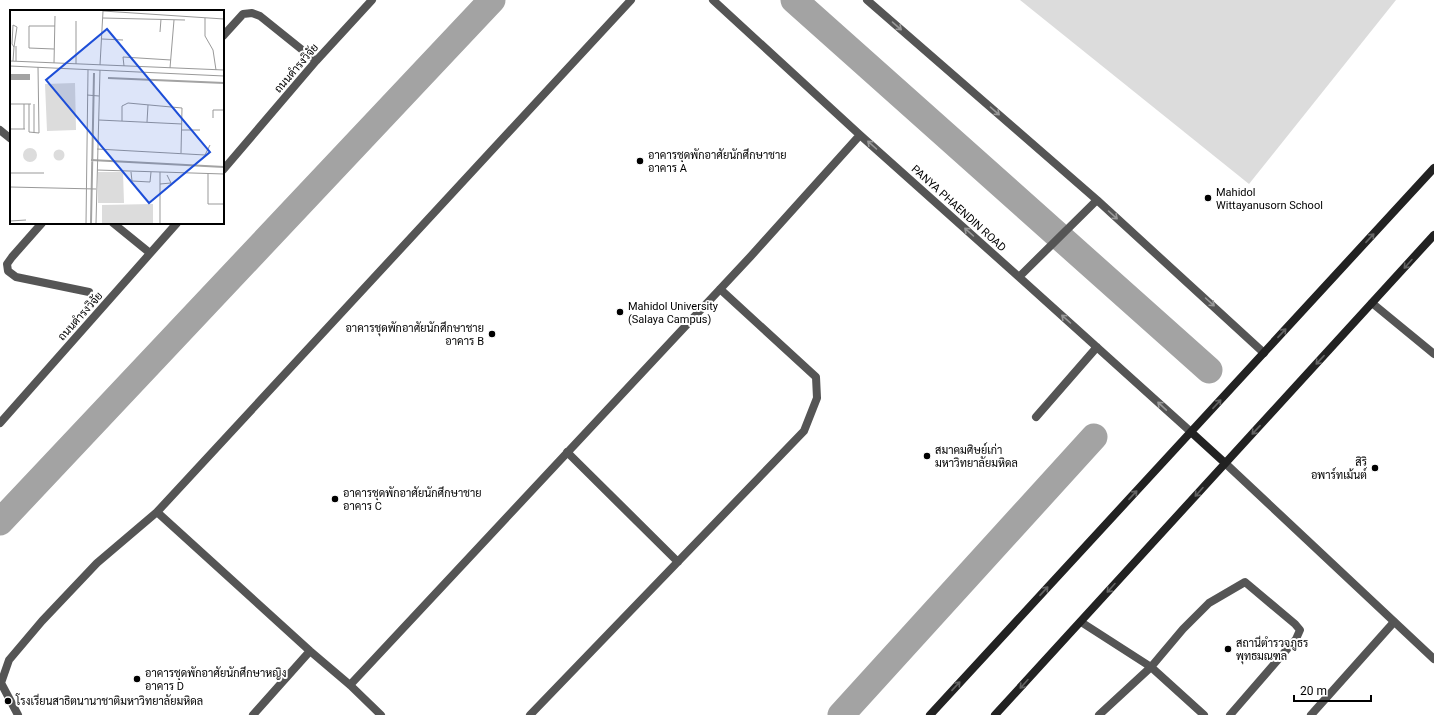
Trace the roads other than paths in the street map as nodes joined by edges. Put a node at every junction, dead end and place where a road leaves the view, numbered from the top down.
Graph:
1 (372, 0) edge
2 (631, 0) edge
3 (713, 0) edge
4 (867, 0) edge
5 (224, 35) edge
6 (316, 61) junction
7 (0, 130) edge
8 (860, 135) junction
9 (10, 138) edge
10 (1434, 168) edge
11 (224, 169) edge
12 (1097, 200) junction
13 (41, 224) edge
14 (114, 224) edge
15 (176, 224) edge
16 (1434, 235) edge
17 (150, 254) junction
18 (1019, 277) junction
19 (720, 290) junction
20 (89, 292) dead end
21 (1372, 303) junction
22 (1097, 348) junction
23 (1264, 353) junction
24 (1434, 354) edge
25 (1036, 417) dead end
26 (0, 423) edge
27 (1191, 432) junction
28 (567, 452) junction
29 (1225, 463) junction
30 (157, 512) junction
31 (678, 562) junction
32 (1081, 622) junction
33 (1394, 622) junction
34 (310, 651) junction
35 (1434, 659) edge
36 (1151, 667) junction
37 (350, 685) junction
38 (18, 715) edge
39 (253, 715) edge
40 (381, 715) edge
41 (530, 715) edge
42 (930, 715) edge
43 (995, 715) edge
44 (1099, 715) edge
45 (1204, 715) edge
46 (1230, 715) edge
47 (1310, 715) edge

1 - 6 street, ถนนดำรงวิจัย
2 - 30 street
3 - 8 street, PANYA PHAENDIN ROAD
4 -> 12 street
5 - 6 street
6 - 11 street, ถนนดำรงวิจัย
7 - 9 street
18 -> 8 street, PANYA PHAENDIN ROAD
8 - 19 street
23 -> 10 main road
12 - 18 street
12 -> 23 street
13 - 20 street
14 - 17 street
15 - 17 street, ถนนดำรงวิจัย
16 -> 21 main road
17 - 26 street, ถนนดำรงวิจัย
22 -> 18 street, PANYA PHAENDIN ROAD
19 - 28 street
19 - 31 street
21 - 24 street
21 -> 29 main road
22 - 25 street
27 -> 22 street, PANYA PHAENDIN ROAD
27 -> 23 main road
27 - 29 main road
42 -> 27 main road
28 - 31 street
28 - 37 street
29 -> 32 main road
29 - 33 street
30 - 34 street
30 - 38 street
31 - 41 street
32 - 36 street
32 -> 43 main road
33 - 35 street
33 - 47 street
34 - 37 street
34 - 39 street
36 - 44 street
36 - 45 street
36 - 46 street
37 - 40 street

